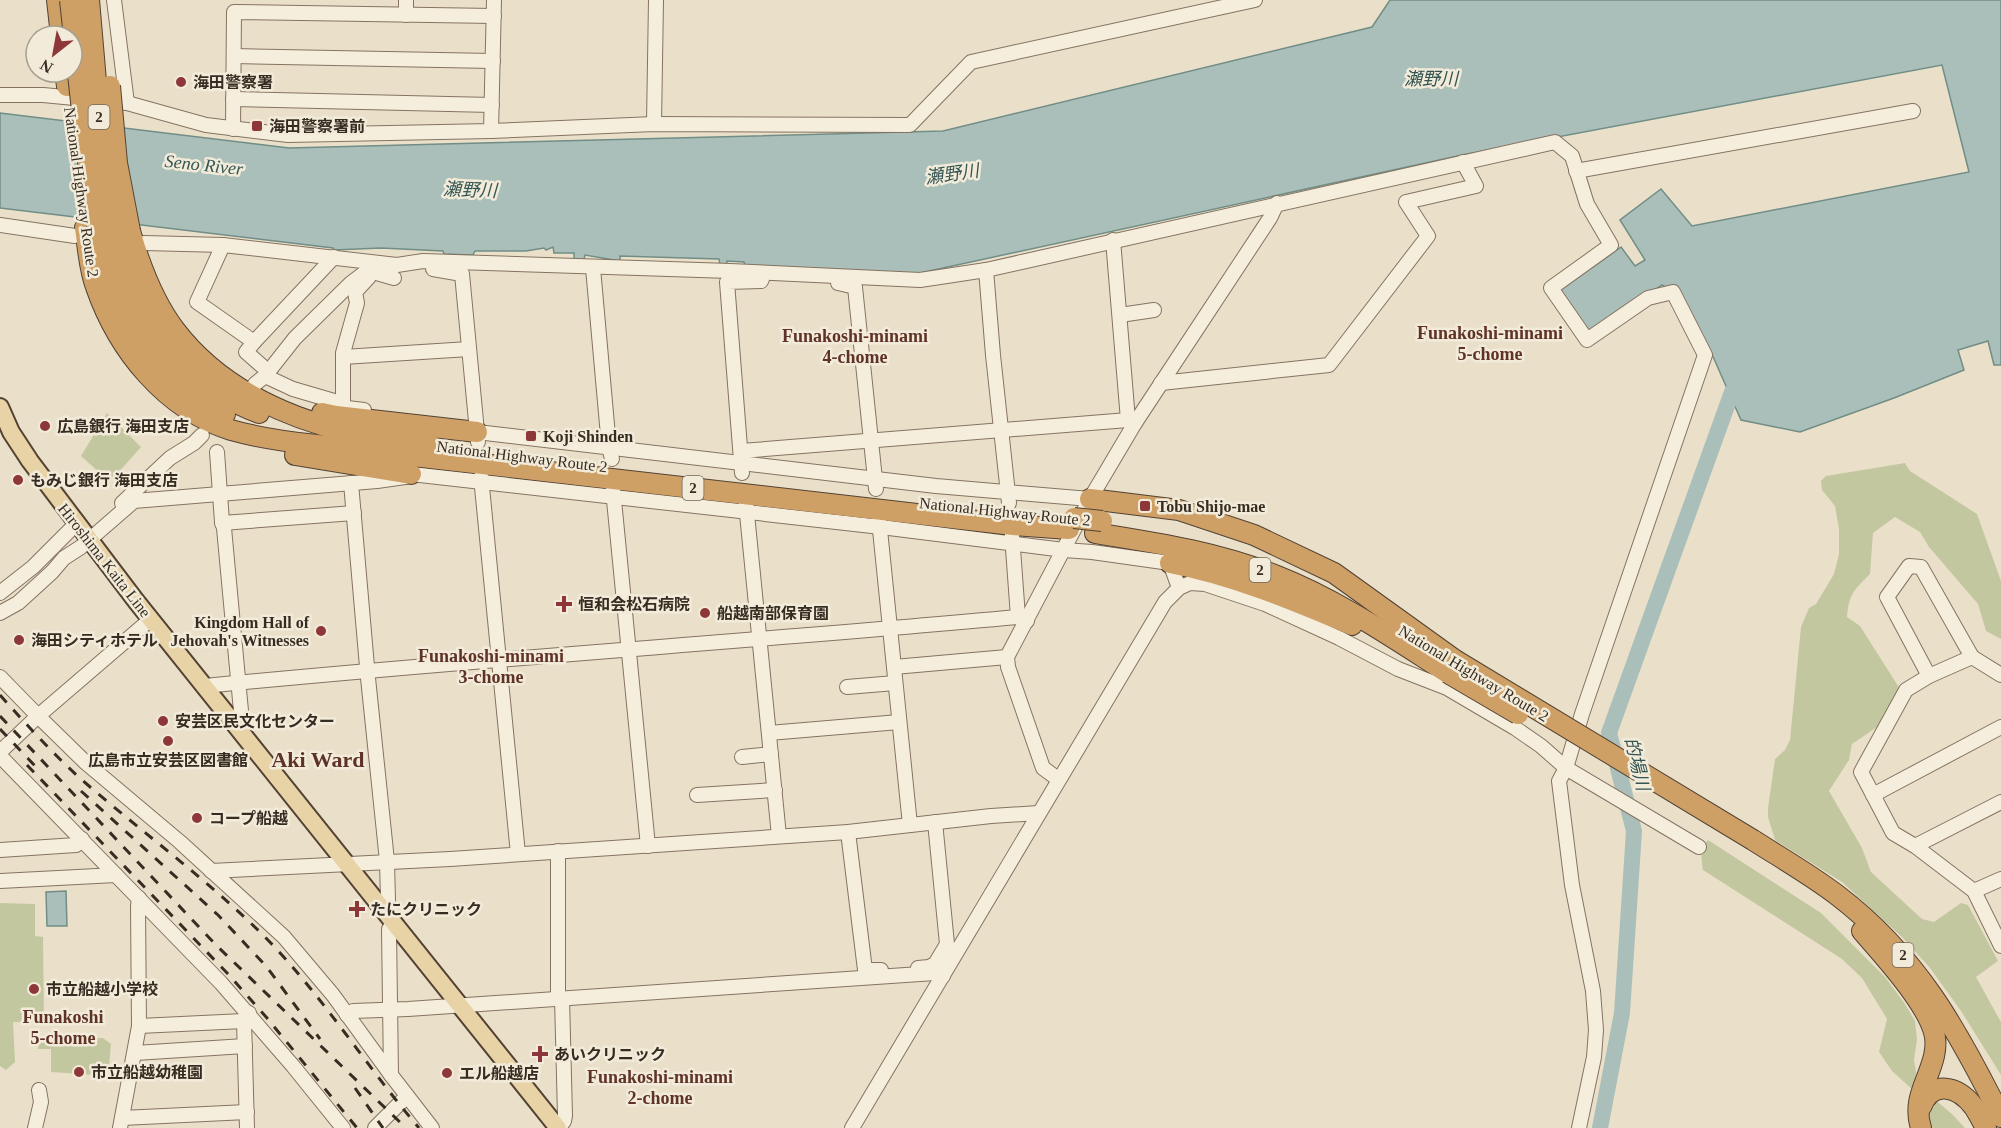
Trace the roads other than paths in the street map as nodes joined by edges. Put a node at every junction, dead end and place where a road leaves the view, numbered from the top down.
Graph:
1 (57, 0) edge
2 (70, 0) edge
3 (89, 0) edge
4 (101, 0) edge
5 (114, 0) edge
6 (406, 0) edge
7 (494, 0) edge
8 (656, 0) edge
9 (1255, 0) edge
10 (406, 15) junction
11 (494, 16) junction
12 (60, 24) edge
13 (234, 57) junction
14 (493, 61) junction
15 (67, 84) edge
16 (0, 95) edge
17 (233, 99) junction
18 (127, 104) junction
19 (492, 105) junction
20 (1913, 111) dead end
21 (654, 123) junction
22 (233, 129) junction
23 (492, 131) junction
24 (1462, 162) junction
25 (1576, 171) junction
26 (1277, 203) junction
27 (0, 225) edge
28 (109, 237) junction
29 (1113, 240) junction
30 (223, 245) junction
31 (336, 258) junction
32 (423, 261) junction
33 (374, 265) junction
34 (593, 268) junction
35 (986, 270) junction
36 (764, 273) junction
37 (813, 276) junction
38 (394, 278) dead end
39 (1154, 310) dead end
40 (1120, 315) junction
41 (252, 349) junction
42 (469, 349) junction
43 (343, 357) junction
44 (1161, 383) junction
45 (228, 395) junction
46 (343, 406) junction
47 (0, 407) edge
48 (1132, 422) junction
49 (1000, 430) junction
50 (871, 440) junction
51 (476, 442) junction
52 (218, 452) dead end
53 (610, 453) junction
54 (742, 462) junction
55 (411, 474) junction
56 (482, 479) junction
57 (351, 483) junction
58 (876, 484) junction
59 (613, 493) junction
60 (220, 494) junction
61 (1008, 497) junction
62 (1090, 498) junction
63 (746, 507) junction
64 (354, 513) junction
65 (222, 523) junction
66 (880, 523) junction
67 (1072, 524) junction
68 (86, 531) junction
69 (1012, 538) junction
70 (1064, 550) junction
71 (1170, 563) junction
72 (1179, 588) junction
73 (0, 593) edge
74 (0, 613) edge
75 (151, 619) junction
76 (1023, 619) junction
77 (890, 629) junction
78 (759, 638) junction
79 (1412, 643) junction
80 (629, 649) junction
81 (1008, 657) junction
82 (1972, 657) junction
83 (499, 660) junction
84 (894, 667) junction
85 (368, 671) junction
86 (2001, 675) edge
87 (1929, 676) junction
88 (0, 677) edge
89 (239, 683) junction
90 (895, 683) junction
91 (205, 686) junction
92 (847, 687) dead end
93 (38, 716) junction
94 (899, 722) junction
95 (234, 723) junction
96 (2001, 727) edge
97 (769, 733) junction
98 (0, 754) edge
99 (771, 754) junction
100 (742, 756) dead end
101 (1566, 768) junction
102 (1058, 779) junction
103 (775, 790) junction
104 (697, 795) dead end
105 (1872, 795) junction
106 (2001, 802) edge
107 (1039, 813) junction
108 (935, 822) junction
109 (910, 825) junction
110 (848, 832) junction
111 (779, 836) junction
112 (82, 839) junction
113 (1750, 845) junction
114 (648, 846) junction
115 (1915, 846) junction
116 (1699, 847) dead end
117 (0, 850) edge
118 (558, 851) junction
119 (518, 854) junction
120 (387, 861) junction
121 (346, 864) junction
122 (211, 871) junction
123 (116, 875) junction
124 (2001, 879) edge
125 (0, 881) edge
126 (1974, 891) junction
127 (140, 898) junction
128 (382, 908) junction
129 (394, 924) junction
130 (1862, 931) junction
131 (2001, 946) edge
132 (937, 971) junction
133 (560, 998) junction
134 (458, 1004) junction
135 (390, 1010) junction
136 (1945, 1012) junction
137 (347, 1014) junction
138 (246, 1017) junction
139 (139, 1026) junction
140 (245, 1046) junction
141 (135, 1053) junction
142 (391, 1075) junction
143 (39, 1090) dead end
144 (407, 1096) junction
145 (2001, 1104) edge
146 (247, 1112) junction
147 (2001, 1117) edge
148 (1920, 1121) edge
149 (121, 1123) edge
150 (35, 1128) edge
151 (247, 1128) edge
152 (343, 1128) edge
153 (375, 1128) edge
154 (432, 1128) edge
155 (558, 1128) edge
156 (852, 1128) edge
157 (1579, 1128) edge
158 (1986, 1128) edge
159 (1991, 1128) edge

1 - 12 highway
2 - 28 highway, 2, bridge
3 - 28 highway, 2, bridge
4 - 28 highway, National Highway Route 2 / 2, bridge
5 - 18 street
6 - 10 street
7 - 11 street
8 - 21 street
9 - 21 street
10 - 11 street
10 - 13 street
11 - 14 street
13 - 14 street
13 - 17 street
14 - 19 street
15 - 28 highway, National Highway Route 2 / 2
16 - 18 street
17 - 19 street
17 - 22 street
18 - 22 street
19 - 23 street
20 - 25 street
21 - 23 street
22 - 23 street
24 - 25 street
24 - 26 street
24 - 44 street
25 - 101 street
26 - 29 street
26 - 44 street
27 - 28 street
28 - 30 street
28 - 45 highway, National Highway Route 2 / 2
28 - 45 highway, 2
29 - 35 street
29 - 40 street
30 - 31 street
30 - 41 street
31 - 33 street
31 - 41 street
32 - 33 street
32 - 34 street
32 - 42 street
33 - 38 street
33 - 43 street
33 - 45 street
34 - 36 street
34 - 53 street
35 - 37 street
35 - 49 street
36 - 37 street
36 - 54 street
37 - 50 street
39 - 40 street
40 - 48 street
41 - 45 street
42 - 43 street
42 - 51 street
43 - 46 street
44 - 48 street
45 - 46 street
45 - 51 highway, 2
45 - 55 highway
45 - 67 highway, National Highway Route 2 / 2
45 - 68 street
46 - 51 street
47 - 68 main road, Hiroshima Kaita Line
48 - 49 street
48 - 62 street
49 - 50 street
49 - 61 street
50 - 54 street
50 - 58 street
51 - 53 street
51 - 67 highway, National Highway Route 2 / 2
52 - 60 street
53 - 54 street
54 - 58 street
55 - 56 street
55 - 57 street
56 - 59 street
56 - 83 street
57 - 60 street
57 - 64 street
58 - 61 street
59 - 63 street
59 - 80 street
60 - 65 street
60 - 68 street
61 - 62 street
62 - 70 street
62 - 79 highway
63 - 66 street
63 - 78 street
64 - 65 street
64 - 85 street
65 - 89 street
66 - 69 street
66 - 77 street
67 - 79 highway, National Highway Route 2 / 2, bridge
68 - 73 street
68 - 74 street
68 - 75 main road, Hiroshima Kaita Line
69 - 70 street
69 - 76 street
70 - 71 street
70 - 76 street
71 - 72 street
71 - 79 highway
72 - 101 street
72 - 102 street
75 - 91 main road, Hiroshima Kaita Line
75 - 93 street
76 - 77 street
76 - 81 street
77 - 78 street
77 - 84 street
78 - 80 street
78 - 97 street
79 - 113 highway, National Highway Route 2 / 2, bridge
80 - 83 street
80 - 114 street
81 - 84 street
81 - 102 street
82 - 86 street
82 - 87 street
82 - 87 street
83 - 85 street
83 - 119 street
84 - 90 street
85 - 89 street
85 - 120 street
87 - 105 street
88 - 93 street
89 - 91 street
89 - 95 street
90 - 92 street
90 - 94 street
91 - 95 main road, Hiroshima Kaita Line
93 - 98 street
93 - 122 street
94 - 97 street
94 - 109 street
95 - 121 main road, Hiroshima Kaita Line
96 - 105 street
97 - 99 street
98 - 112 street
99 - 100 street
99 - 103 street
101 - 116 street
101 - 157 street
102 - 107 street
103 - 104 street
103 - 111 street
105 - 115 street
106 - 115 street
107 - 108 street
107 - 132 street
108 - 109 street
108 - 132 street
109 - 110 street
110 - 111 street
110 - 132 street
111 - 114 street
112 - 117 street
112 - 123 street
113 - 130 highway, National Highway Route 2 / 2
113 - 136 highway, National Highway Route 2 / 2
114 - 118 street
115 - 126 street
118 - 119 street
118 - 133 street
119 - 120 street
120 - 121 street
120 - 128 street
121 - 122 street
121 - 128 main road, Hiroshima Kaita Line
122 - 137 street
123 - 125 street
123 - 127 street
124 - 126 street
126 - 131 street
127 - 138 street
127 - 139 street
128 - 129 main road, Hiroshima Kaita Line
129 - 134 main road, Hiroshima Kaita Line
129 - 135 street
130 - 148 highway
130 - 159 highway, National Highway Route 2 / 2
132 - 133 street
132 - 156 street
133 - 134 street
133 - 155 street
134 - 135 street
134 - 155 main road, Hiroshima Kaita Line
135 - 137 street
135 - 142 street
136 - 145 highway
136 - 147 highway, National Highway Route 2 / 2
137 - 142 street
138 - 139 street
138 - 140 street
138 - 152 street
139 - 141 street
140 - 141 street
140 - 146 street
141 - 149 street
142 - 144 street
143 - 150 street
144 - 153 street
144 - 154 street
146 - 149 street
146 - 151 street
148 - 158 highway

